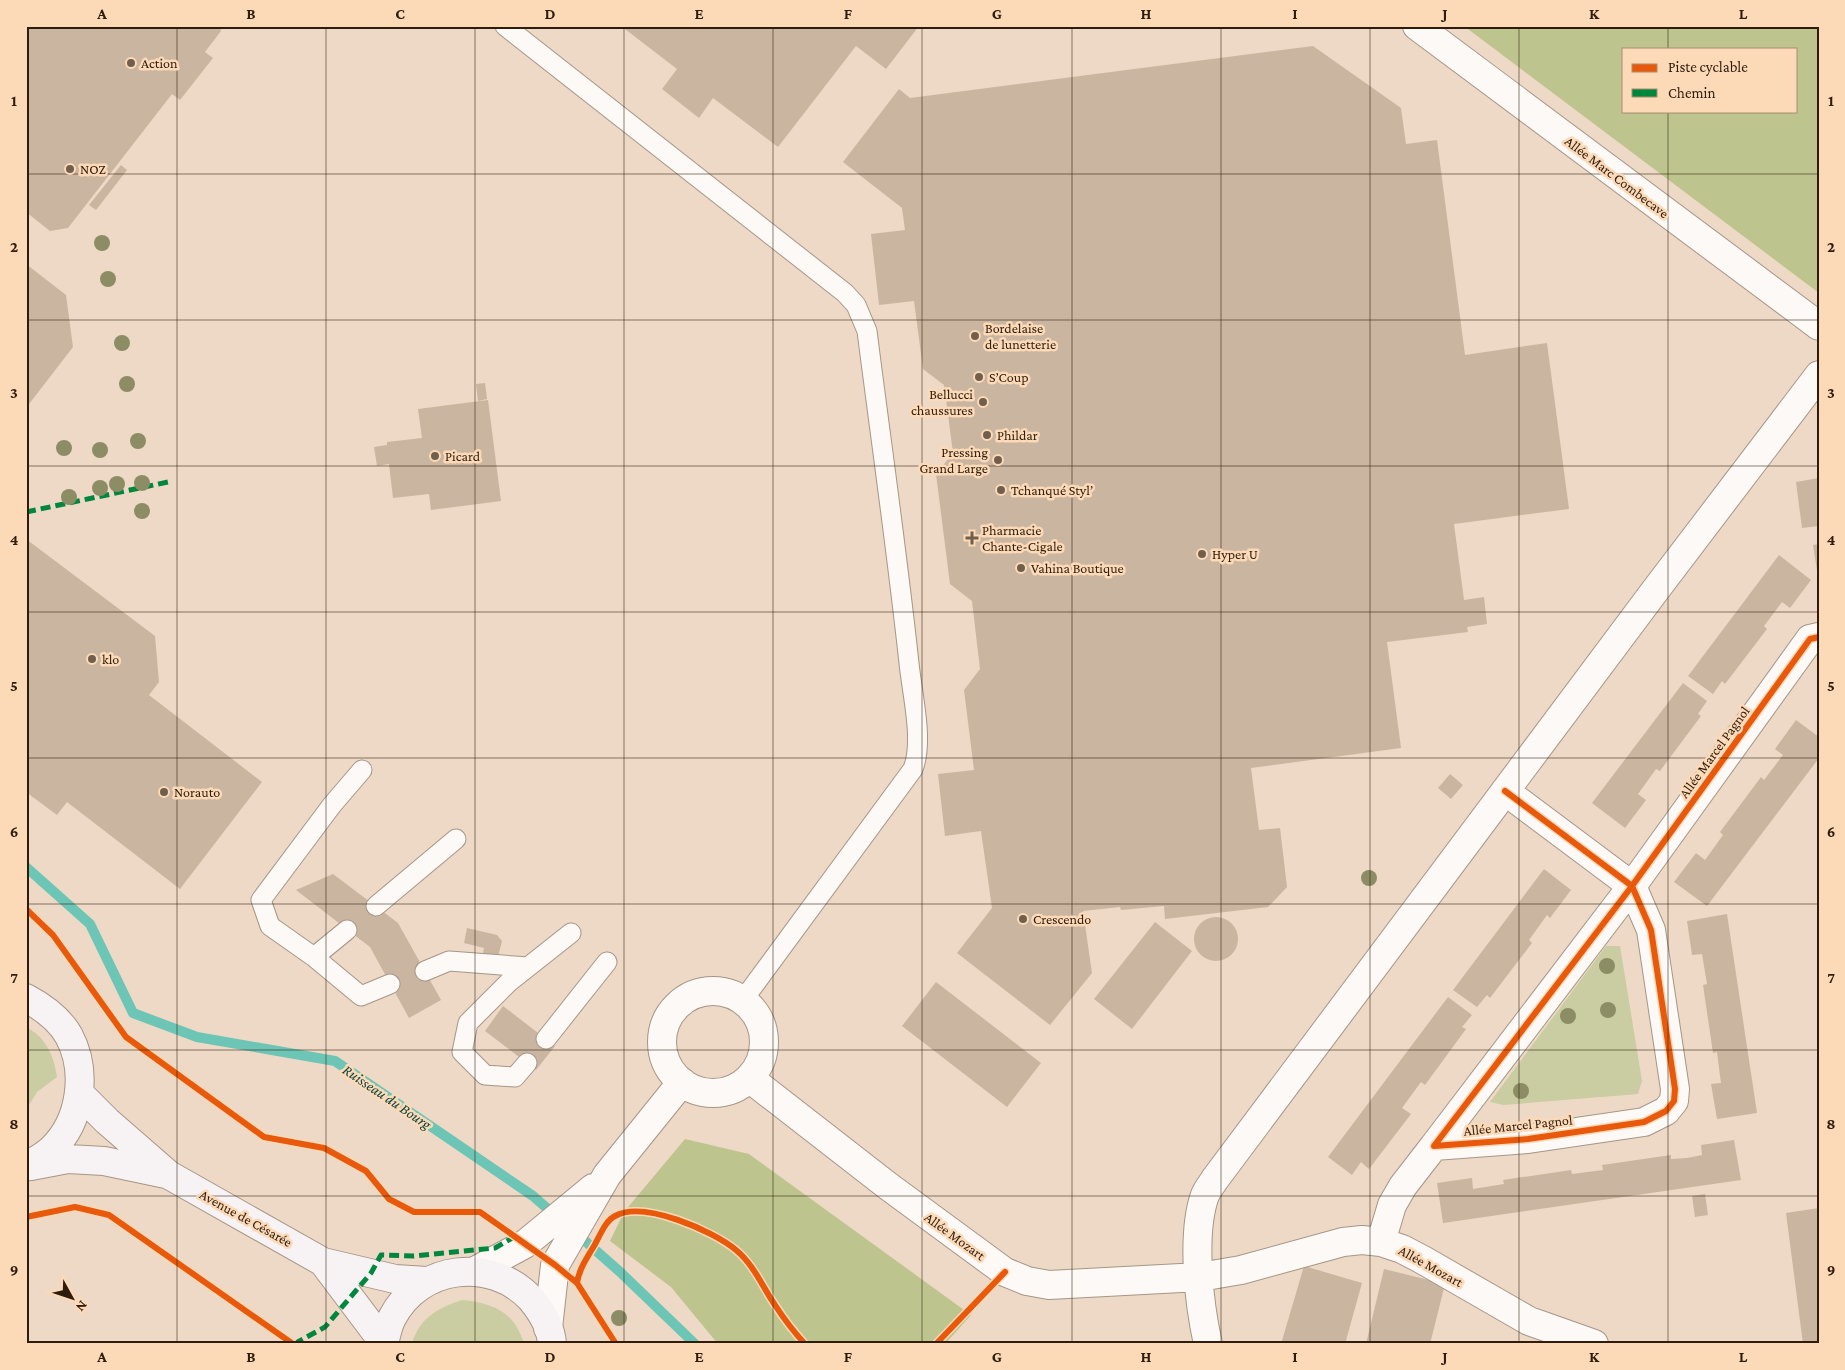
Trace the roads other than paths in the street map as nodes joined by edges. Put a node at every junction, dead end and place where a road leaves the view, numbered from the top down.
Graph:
1 (505, 26) edge
2 (1417, 26) edge
3 (1819, 326) edge
4 (1819, 375) edge
5 (1819, 637) edge
6 (362, 770) dead end
7 (1505, 791) junction
8 (456, 839) dead end
9 (1632, 886) junction
10 (376, 906) dead end
11 (348, 930) dead end
12 (571, 933) dead end
13 (314, 957) junction
14 (607, 962) dead end
15 (528, 967) junction
16 (425, 971) dead end
17 (390, 984) dead end
18 (26, 998) edge
19 (743, 1000) junction
20 (546, 1039) dead end
21 (527, 1063) dead end
22 (749, 1078) junction
23 (682, 1082) junction
24 (79, 1093) junction
25 (1434, 1146) junction
26 (26, 1167) edge
27 (170, 1175) junction
28 (600, 1185) junction
29 (1381, 1242) junction
30 (323, 1262) junction
31 (475, 1270) junction
32 (1200, 1278) junction
33 (427, 1282) junction
34 (550, 1336) edge
35 (384, 1344) edge
36 (1208, 1344) edge
37 (1594, 1344) edge

1 - 19 lane
2 - 3 street, Allée Marc Combecave
4 - 7 street
5 - 9 street, Allée Marcel Pagnol
6 - 13 lane
7 - 9 street, Allée Marcel Pagnol
7 - 32 street
8 - 10 lane
9 - 25 street, Allée Marcel Pagnol
9 - 25 street, Allée Marcel Pagnol
11 - 13 lane
12 - 15 lane
13 - 17 lane
14 - 20 lane
15 - 16 lane
15 - 21 lane
18 - 24 street
19 - 22 street
19 - 23 street
22 - 23 street
22 - 32 street, Allée Mozart
23 - 28 street
24 - 26 street
24 - 27 street, Avenue de Césarée
25 - 29 street, Allée Marcel Pagnol
26 - 27 street, Avenue de Césarée
27 - 30 street, Avenue de Césarée
28 - 31 street
28 - 34 street
29 - 32 street, Allée Mozart
29 - 37 street, Allée Mozart
30 - 33 street, Avenue de Césarée
30 - 35 street, Avenue de Césarée
31 - 33 street
31 - 34 street
32 - 36 street
33 - 35 street

